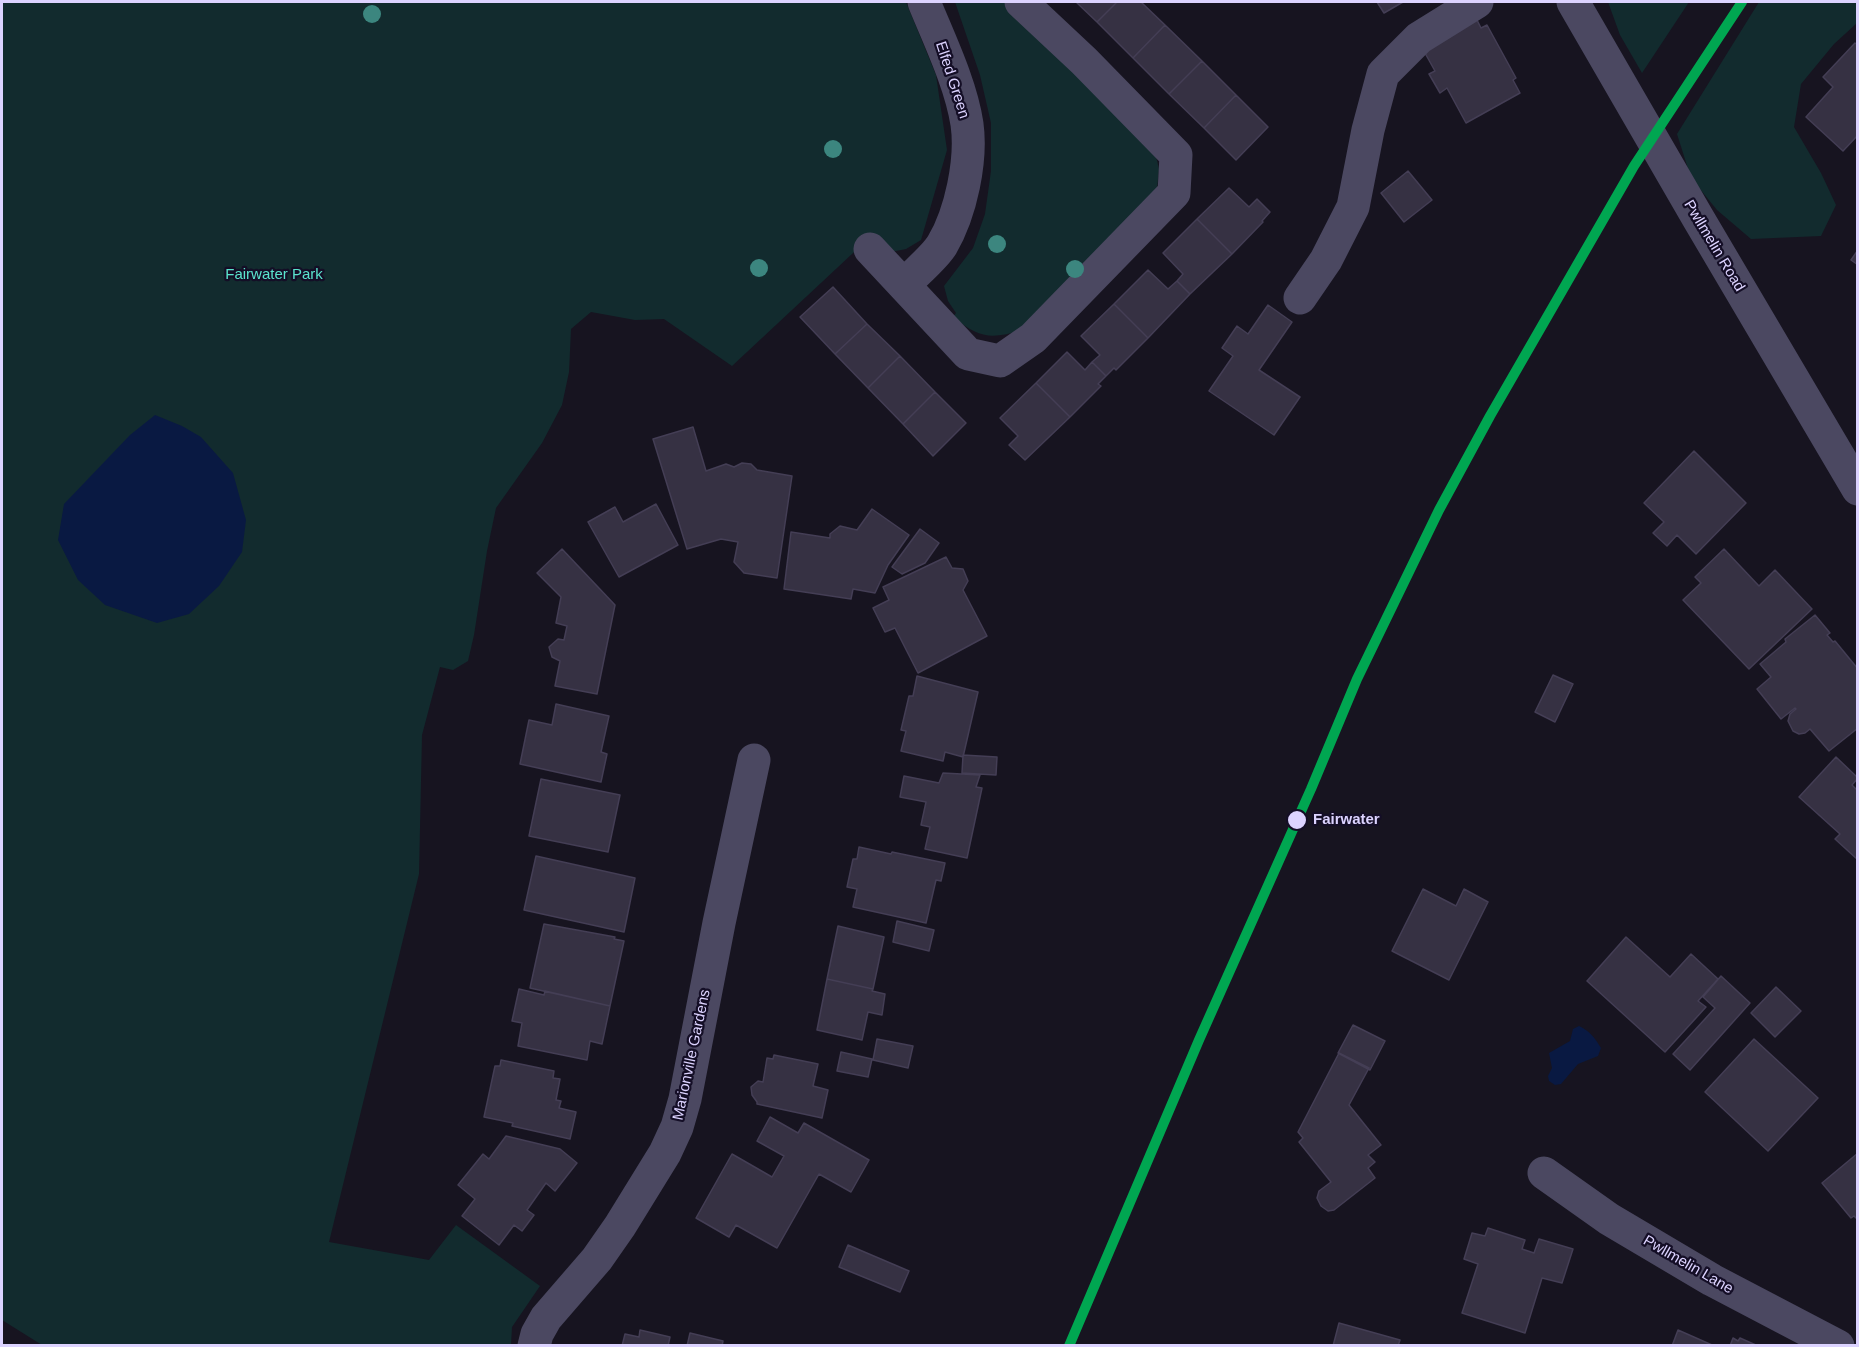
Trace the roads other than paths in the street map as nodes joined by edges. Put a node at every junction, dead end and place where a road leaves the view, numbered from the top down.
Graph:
1 (924, 2) edge
2 (1021, 2) edge
3 (1477, 2) edge
4 (1574, 2) edge
5 (870, 249) dead end
6 (904, 285) junction
7 (1300, 298) dead end
8 (1847, 447) edge
9 (1857, 489) edge
10 (754, 760) dead end
11 (1544, 1173) dead end
12 (534, 1346) edge
13 (1838, 1346) edge

1 - 6 street, Elfed Green
2 - 6 street
3 - 7 street
4 - 8 street, Pwllmelin Road
5 - 6 street
8 - 9 street, Pwllmelin Road
10 - 12 street, Marionville Gardens
11 - 13 street, Pwllmelin Lane

